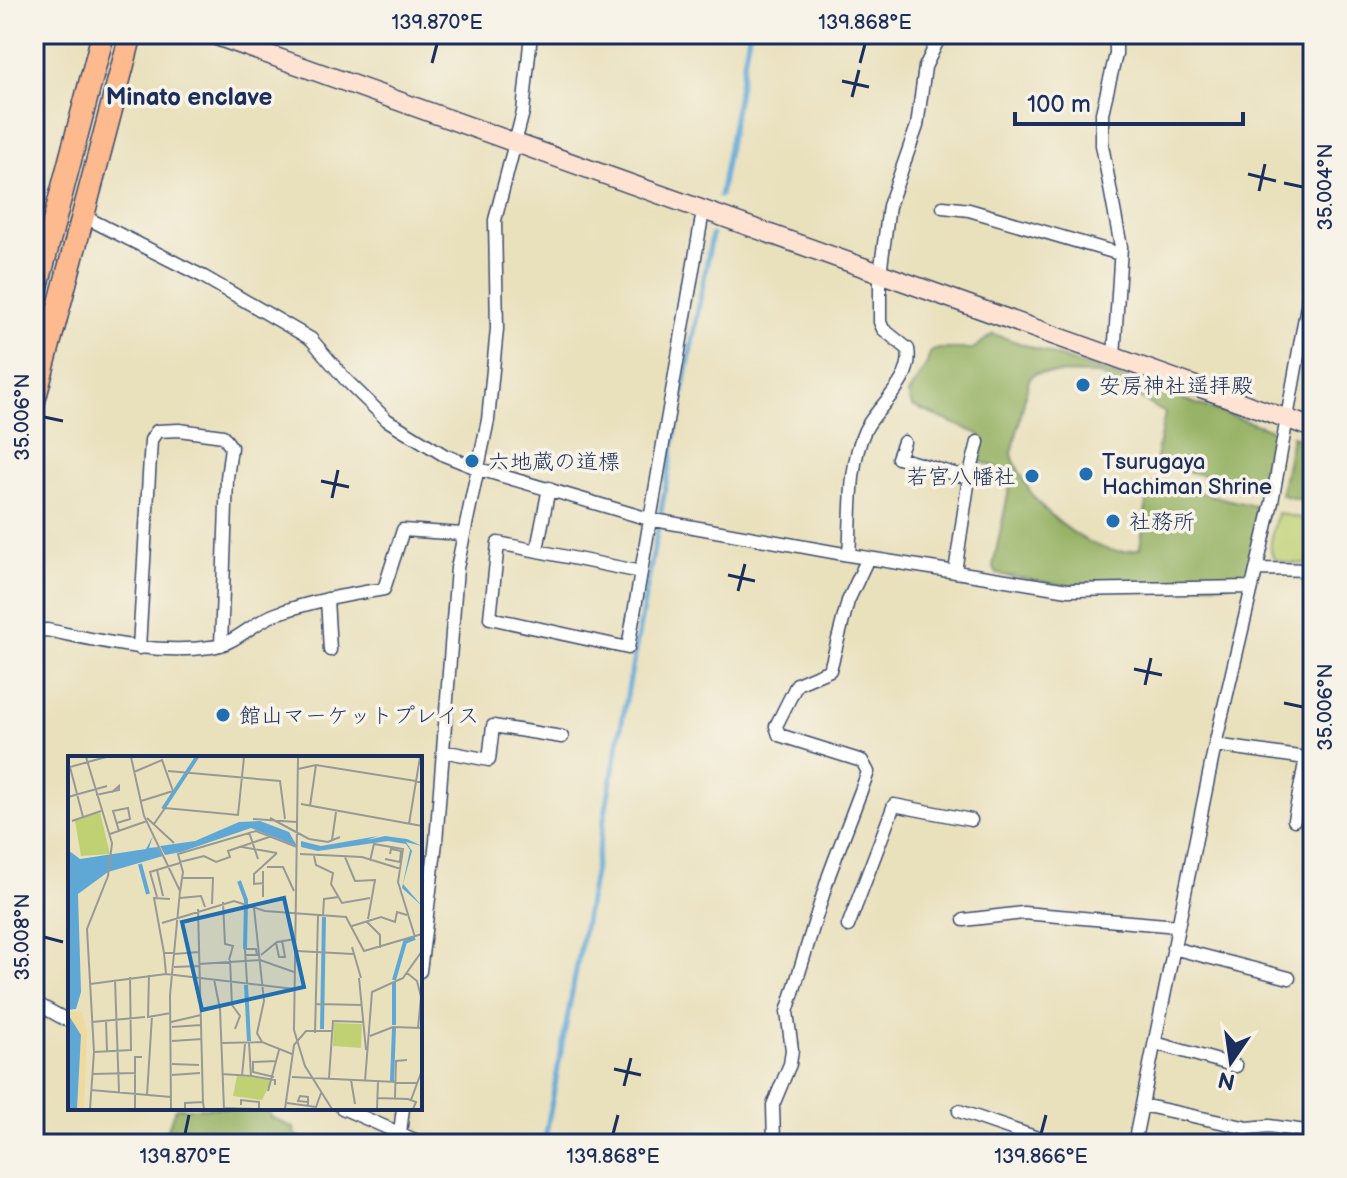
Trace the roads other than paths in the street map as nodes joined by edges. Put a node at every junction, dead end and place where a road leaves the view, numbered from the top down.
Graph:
1 (103, 34) edge
2 (131, 34) edge
3 (211, 34) edge
4 (531, 34) edge
5 (941, 34) edge
6 (1116, 34) edge
7 (516, 143) junction
8 (943, 207) dead end
9 (703, 211) junction
10 (83, 216) junction
11 (1120, 254) junction
12 (1313, 272) edge
13 (880, 274) junction
14 (34, 298) edge
15 (1114, 357) junction
16 (34, 401) edge
17 (1286, 419) junction
18 (1313, 428) edge
19 (904, 442) dead end
20 (978, 442) dead end
21 (479, 469) junction
22 (969, 478) junction
23 (549, 488) junction
24 (656, 520) junction
25 (462, 534) junction
26 (537, 549) junction
27 (849, 555) junction
28 (868, 558) junction
29 (1257, 569) junction
30 (1313, 570) edge
31 (641, 572) junction
32 (955, 572) junction
33 (1252, 587) junction
34 (327, 599) junction
35 (34, 631) edge
36 (221, 645) junction
37 (139, 648) junction
38 (330, 650) dead end
39 (562, 737) dead end
40 (1215, 745) junction
41 (443, 751) junction
42 (1310, 759) edge
43 (971, 820) dead end
44 (1294, 820) dead end
45 (964, 920) dead end
46 (848, 926) dead end
47 (1178, 926) junction
48 (1173, 948) junction
49 (422, 955) edge
50 (1289, 978) dead end
51 (34, 1002) edge
52 (68, 1021) edge
53 (1155, 1043) junction
54 (1236, 1066) dead end
55 (1142, 1105) junction
56 (346, 1110) edge
57 (403, 1110) edge
58 (959, 1111) dead end
59 (1313, 1132) edge
60 (400, 1133) junction
61 (424, 1144) edge
62 (774, 1144) edge
63 (1055, 1144) edge
64 (1134, 1144) edge

1 - 14 highway
2 - 10 highway
3 - 7 street
4 - 7 street
5 - 13 street
6 - 11 street
7 - 9 street
7 - 21 street
8 - 11 street
9 - 13 street
9 - 24 street
10 - 16 highway
10 - 21 street
11 - 15 street
12 - 17 street
13 - 15 street
13 - 27 street
15 - 17 street
17 - 18 street
17 - 29 street
19 - 22 street
20 - 22 street
21 - 23 street
21 - 25 street
22 - 32 street
23 - 24 street
23 - 26 street
24 - 27 street
24 - 31 street
25 - 34 street
25 - 41 street
26 - 31 street
26 - 31 street
27 - 28 street
28 - 32 street
28 - 62 street
29 - 30 street
29 - 33 street
32 - 33 street
33 - 40 street
34 - 36 street
34 - 38 street
35 - 37 street
36 - 37 street
36 - 37 street
39 - 41 street
40 - 42 street
40 - 47 street
41 - 49 street
42 - 44 street
43 - 46 street
45 - 47 street
47 - 48 street
48 - 50 street
48 - 53 street
51 - 52 street
53 - 54 street
53 - 55 street
55 - 59 street
55 - 64 street
56 - 60 street
57 - 60 street
58 - 63 street
60 - 61 street

